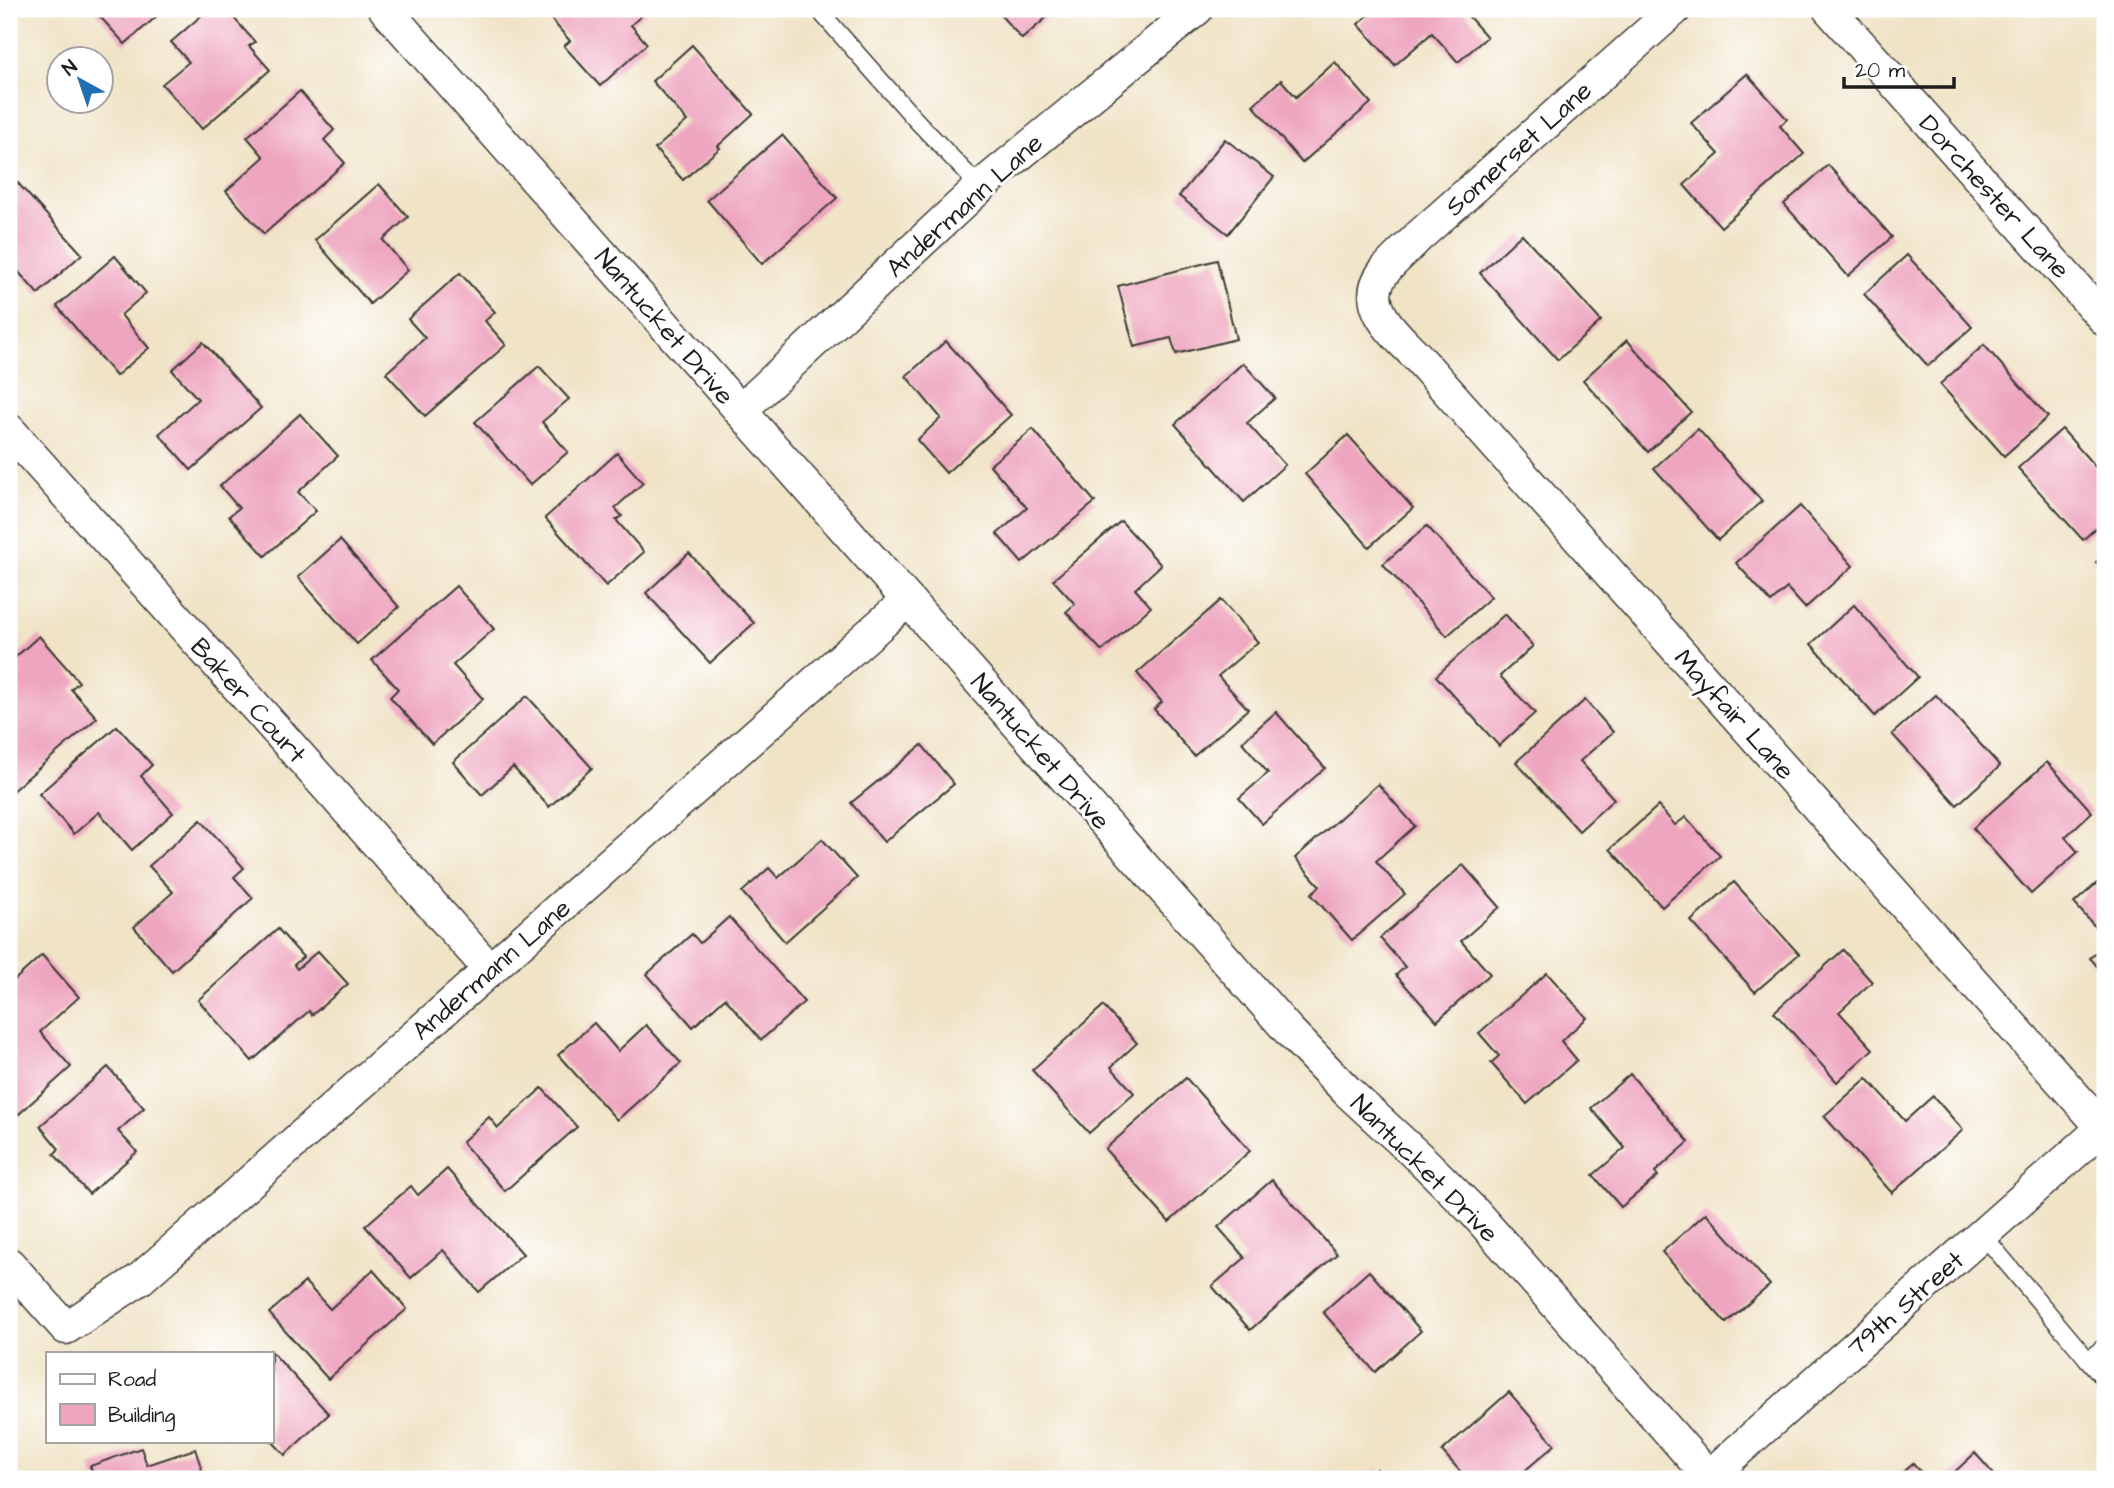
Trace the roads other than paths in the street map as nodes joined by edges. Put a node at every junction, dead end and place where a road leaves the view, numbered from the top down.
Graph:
1 (385, 9) edge
2 (820, 9) edge
3 (1197, 9) edge
4 (1675, 9) edge
5 (1829, 9) edge
6 (980, 187) junction
7 (1374, 296) joint
8 (2105, 320) edge
9 (740, 411) junction
10 (9, 430) edge
11 (908, 600) junction
12 (490, 970) junction
13 (2104, 1127) edge
14 (1983, 1235) junction
15 (9, 1264) edge
16 (2105, 1346) edge
17 (2088, 1360) junction
18 (2105, 1380) edge
19 (1709, 1478) edge

1 - 9 street, Nantucket Drive
2 - 6 lane
3 - 6 street, Andermann Lane
4 - 7 street, Somerset Lane
5 - 8 street, Dorchester Lane
6 - 9 street, Andermann Lane
7 - 13 street, Mayfair Lane
9 - 11 street, Nantucket Drive
10 - 12 street, Baker Court
11 - 12 street, Andermann Lane
11 - 19 street, Nantucket Drive
12 - 15 street, Andermann Lane
13 - 14 street, 79th Street
14 - 17 lane
14 - 19 street, 79th Street
16 - 17 lane
17 - 18 lane

